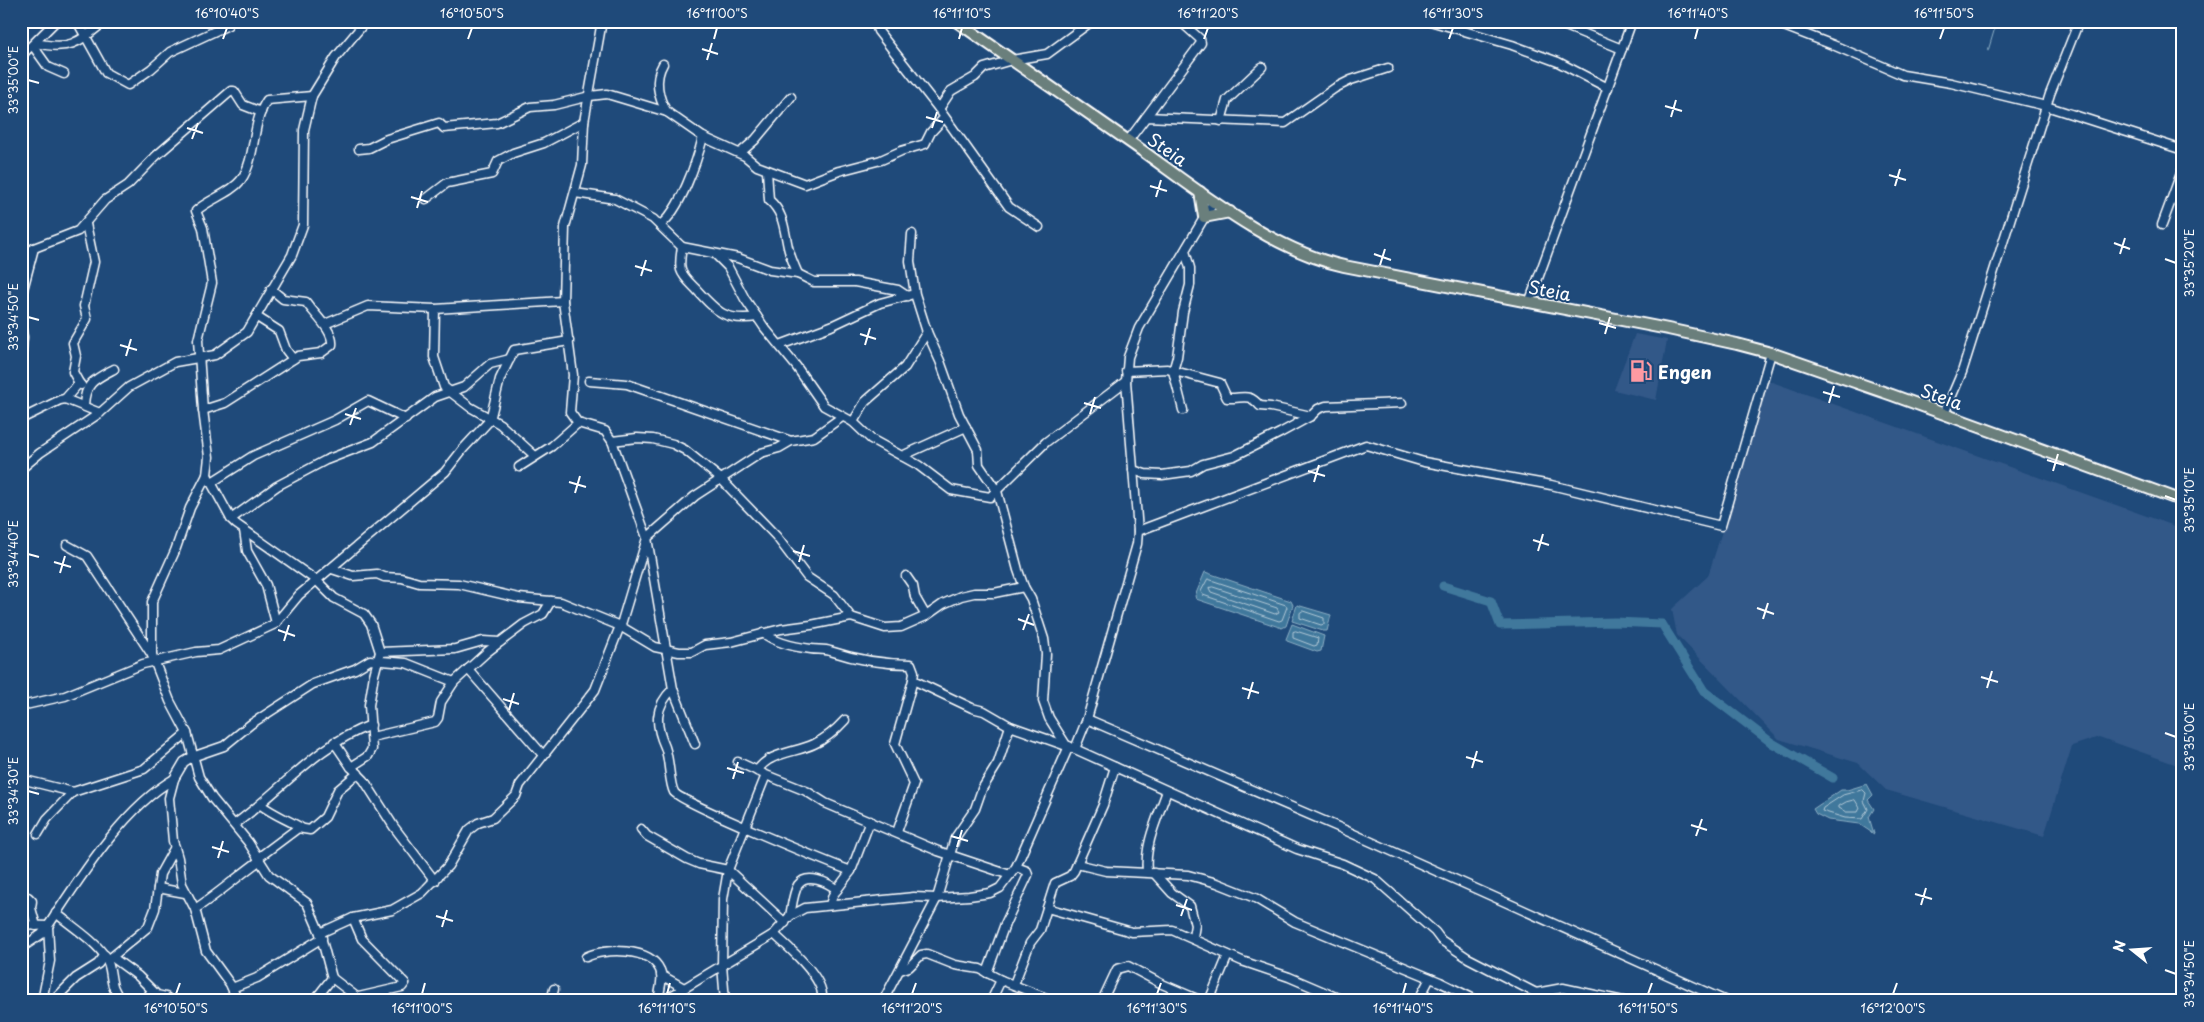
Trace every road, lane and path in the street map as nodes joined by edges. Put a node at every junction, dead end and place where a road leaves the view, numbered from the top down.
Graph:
1 (56, 21) edge
2 (77, 21) edge
3 (105, 21) edge
4 (602, 21) edge
5 (875, 21) edge
6 (956, 21) edge
7 (1092, 21) edge
8 (1180, 21) edge
9 (1430, 21) edge
10 (1553, 21) edge
11 (1632, 21) edge
12 (1771, 21) edge
13 (2079, 21) edge
14 (361, 23) edge
15 (228, 26) dead end
16 (86, 36) junction
17 (35, 44) junction
18 (1622, 48) junction
19 (21, 56) edge
20 (1012, 60) junction
21 (663, 64) dead end
22 (1262, 67) dead end
23 (1388, 68) dead end
24 (64, 74) dead end
25 (1608, 88) junction
26 (312, 96) junction
27 (590, 96) junction
28 (791, 97) dead end
29 (2046, 106) junction
30 (938, 109) junction
31 (261, 112) junction
32 (667, 112) junction
33 (1146, 117) junction
34 (944, 118) junction
35 (1221, 121) junction
36 (584, 122) junction
37 (703, 137) junction
38 (1128, 141) junction
39 (359, 150) dead end
40 (2183, 150) edge
41 (740, 153) junction
42 (2183, 168) edge
43 (767, 171) junction
44 (1200, 192) junction
45 (575, 193) junction
46 (426, 198) dead end
47 (1214, 201) junction
48 (1230, 212) junction
49 (1204, 217) junction
50 (86, 224) junction
51 (660, 225) junction
52 (2162, 225) dead end
53 (1039, 226) dead end
54 (912, 234) dead end
55 (682, 246) junction
56 (34, 248) junction
57 (1185, 251) junction
58 (715, 254) junction
59 (21, 256) edge
60 (798, 274) junction
61 (271, 289) junction
62 (911, 295) junction
63 (21, 297) edge
64 (563, 301) junction
65 (1529, 302) junction
66 (435, 309) junction
67 (258, 316) junction
68 (757, 317) junction
69 (325, 324) junction
70 (21, 325) edge
71 (927, 332) junction
72 (569, 341) junction
73 (780, 345) junction
74 (1771, 353) junction
75 (200, 359) junction
76 (293, 359) junction
77 (510, 359) junction
78 (21, 361) edge
79 (114, 369) dead end
80 (1126, 371) junction
81 (1173, 371) junction
82 (589, 381) dead end
83 (1126, 381) junction
84 (79, 383) junction
85 (86, 390) junction
86 (449, 392) junction
87 (65, 399) junction
88 (1402, 403) dead end
89 (84, 405) junction
90 (203, 410) junction
91 (1183, 410) dead end
92 (100, 413) junction
93 (1944, 414) junction
94 (1311, 416) junction
95 (842, 417) junction
96 (21, 418) edge
97 (406, 419) junction
98 (490, 420) junction
99 (853, 422) junction
100 (578, 423) junction
101 (966, 427) junction
102 (791, 441) junction
103 (612, 442) junction
104 (535, 456) junction
105 (902, 456) junction
106 (519, 467) dead end
107 (21, 469) edge
108 (1133, 470) junction
109 (207, 475) junction
110 (721, 479) junction
111 (212, 482) junction
112 (997, 491) junction
113 (2183, 502) edge
114 (232, 519) junction
115 (244, 530) junction
116 (1138, 531) junction
117 (647, 538) junction
118 (67, 545) dead end
119 (332, 568) junction
120 (906, 576) dead end
121 (317, 581) junction
122 (1024, 587) junction
123 (550, 601) junction
124 (926, 616) junction
125 (850, 617) junction
126 (276, 622) junction
127 (620, 626) junction
128 (763, 634) junction
129 (500, 642) junction
130 (665, 649) junction
131 (380, 652) junction
132 (153, 658) junction
133 (378, 661) junction
134 (468, 669) junction
135 (912, 680) junction
136 (454, 682) junction
137 (673, 689) junction
138 (21, 706) edge
139 (846, 720) dead end
140 (1087, 720) junction
141 (371, 725) junction
142 (1010, 726) junction
143 (187, 733) junction
144 (372, 737) junction
145 (334, 742) junction
146 (695, 744) dead end
147 (1070, 747) junction
148 (542, 755) junction
149 (192, 757) junction
150 (738, 762) dead end
151 (352, 767) junction
152 (1115, 767) junction
153 (757, 771) junction
154 (358, 773) junction
155 (766, 775) junction
156 (21, 779) edge
157 (174, 780) junction
158 (1167, 791) junction
159 (73, 792) junction
160 (261, 805) junction
161 (870, 821) junction
162 (235, 824) junction
163 (300, 827) junction
164 (745, 827) junction
165 (641, 829) dead end
166 (897, 832) junction
167 (38, 834) dead end
168 (175, 847) junction
169 (950, 855) junction
170 (258, 859) junction
171 (1077, 864) junction
172 (1016, 867) junction
173 (728, 870) junction
174 (851, 870) junction
175 (1150, 873) junction
176 (1010, 876) junction
177 (435, 881) junction
178 (158, 888) junction
179 (837, 890) junction
180 (185, 893) junction
181 (21, 897) edge
182 (937, 898) junction
183 (830, 905) junction
184 (1047, 908) junction
185 (195, 909) junction
186 (56, 913) junction
187 (790, 916) junction
188 (353, 918) junction
189 (784, 923) junction
190 (21, 925) edge
191 (36, 926) junction
192 (48, 926) junction
193 (774, 934) junction
194 (321, 936) junction
195 (1193, 937) junction
196 (21, 948) edge
197 (1228, 955) junction
198 (586, 957) dead end
199 (108, 958) junction
200 (722, 965) junction
201 (900, 970) junction
202 (987, 973) junction
203 (661, 975) junction
204 (332, 978) junction
205 (1430, 978) junction
206 (1000, 980) junction
207 (1014, 984) junction
208 (232, 988) junction
209 (684, 988) junction
210 (554, 989) dead end
211 (152, 991) junction
212 (1541, 997) edge
213 (358, 999) edge
214 (42, 1001) edge
215 (53, 1001) edge
216 (122, 1001) edge
217 (144, 1001) edge
218 (171, 1001) edge
219 (238, 1001) edge
220 (314, 1001) edge
221 (341, 1001) edge
222 (551, 1001) edge
223 (658, 1001) edge
224 (663, 1001) edge
225 (725, 1001) edge
226 (821, 1001) edge
227 (883, 1001) edge
228 (992, 1001) edge
229 (1054, 1001) edge
230 (1102, 1001) edge
231 (1202, 1001) edge
232 (1210, 1001) edge
233 (1345, 1001) edge
234 (1418, 1001) edge
235 (1478, 1001) edge
236 (1623, 1001) edge
237 (1726, 1001) edge

1 - 17 street
2 - 16 street
3 - 16 street
4 - 27 street
5 - 30 street
6 - 20 main road, Steia
7 - 20 street
8 - 33 street
9 - 25 street
10 - 18 street
11 - 18 street
12 - 29 street
13 - 29 street
14 - 26 street
15 - 16 street
16 - 17 street
17 - 19 street
17 - 24 street
18 - 25 street
20 - 30 street
20 - 38 main road, Steia
21 - 32 street
22 - 35 street
23 - 35 street
25 - 65 street
26 - 31 street
26 - 61 street
27 - 32 street
27 - 36 street
27 - 39 street
28 - 41 street
29 - 40 street
29 - 93 street
30 - 34 street
31 - 50 street
31 - 75 street
32 - 37 street
33 - 35 street
33 - 38 street
34 - 43 street
34 - 53 street
36 - 45 street
36 - 46 street
37 - 41 street
37 - 51 street
38 - 44 main road, Steia
41 - 43 street
42 - 52 street
43 - 60 street
44 - 47 main road, Steia
44 - 49 main road
45 - 51 street
45 - 64 street
47 - 48 main road, Steia
47 - 49 street
48 - 49 main road
48 - 65 main road, Steia
49 - 57 street
50 - 56 street
50 - 84 street
51 - 55 street
54 - 62 street
55 - 58 street
55 - 68 street
56 - 59 street
56 - 63 street
57 - 80 street
57 - 81 street
58 - 60 street
58 - 68 street
60 - 62 street
61 - 67 street
61 - 69 street
62 - 71 street
62 - 73 street
64 - 66 street
64 - 72 street
65 - 74 main road, Steia
66 - 69 street
66 - 86 street
67 - 75 street
67 - 76 street
68 - 73 street
69 - 76 street
70 - 78 street
71 - 99 street
71 - 101 street
72 - 77 street
72 - 100 street
73 - 95 street
74 - 93 main road, Steia
74 - 116 street
75 - 90 street
75 - 92 street
76 - 90 street
77 - 86 street
77 - 98 street
79 - 85 street
80 - 81 street
80 - 83 street
81 - 91 street
81 - 94 street
82 - 102 street
83 - 108 street
83 - 112 street
84 - 85 street
84 - 87 street
85 - 89 street
86 - 97 street
86 - 98 street
87 - 89 street
87 - 96 street
88 - 94 street
89 - 92 street
90 - 109 street
92 - 107 street
93 - 113 main road, Steia
94 - 108 street
95 - 99 street
95 - 102 street
97 - 111 street
97 - 114 street
98 - 104 street
98 - 119 street
99 - 105 street
100 - 103 street
100 - 104 street
101 - 105 street
101 - 112 street
102 - 110 street
103 - 110 street
103 - 117 street
104 - 106 street
105 - 112 street
108 - 116 street
109 - 111 street
109 - 132 street
110 - 117 street
110 - 125 street
111 - 114 street
112 - 122 street
114 - 115 street
115 - 121 street
115 - 126 street
116 - 140 street
117 - 127 street
117 - 130 street
118 - 132 street
119 - 121 street
119 - 123 street
120 - 124 street
121 - 126 street
121 - 131 street
122 - 124 street
122 - 147 street
123 - 127 street
123 - 129 street
124 - 125 street
125 - 128 street
126 - 132 street
127 - 130 street
127 - 148 street
128 - 130 street
128 - 135 street
129 - 131 street
129 - 134 street
130 - 137 street
131 - 133 street
132 - 138 street
132 - 143 street
133 - 136 street
133 - 141 street
133 - 149 street
134 - 136 street
134 - 148 street
135 - 142 street
135 - 166 street
136 - 144 street
137 - 146 street
137 - 164 street
139 - 153 street
140 - 147 street
140 - 237 street
141 - 144 street
141 - 145 street
142 - 147 street
142 - 169 street
143 - 149 street
143 - 159 street
144 - 151 street
145 - 151 street
145 - 160 street
147 - 152 street
147 - 172 street
148 - 177 street
149 - 157 street
149 - 162 street
150 - 153 street
151 - 154 street
152 - 158 street
152 - 171 street
153 - 155 street
154 - 163 street
154 - 177 street
155 - 161 street
155 - 164 street
156 - 159 street
157 - 168 street
157 - 186 street
158 - 175 street
158 - 212 street
159 - 167 street
160 - 162 street
160 - 163 street
161 - 166 street
161 - 174 street
162 - 170 street
163 - 170 street
164 - 173 street
164 - 174 street
165 - 173 street
166 - 169 street
168 - 178 street
168 - 180 street
169 - 176 street
169 - 182 street
170 - 185 street
170 - 194 street
171 - 175 street
171 - 184 street
172 - 176 street
172 - 202 street
173 - 189 street
173 - 200 street
174 - 179 street
175 - 195 street
175 - 205 street
176 - 182 street
177 - 188 street
178 - 180 street
178 - 199 street
179 - 183 street
179 - 187 street
180 - 185 street
181 - 191 street
182 - 183 street
182 - 201 street
183 - 187 street
184 - 195 street
184 - 207 street
185 - 208 street
186 - 192 street
186 - 199 street
187 - 189 street
188 - 194 street
188 - 213 street
189 - 193 street
190 - 191 street
191 - 192 street
192 - 196 street
192 - 214 street
193 - 200 street
193 - 226 street
194 - 204 street
194 - 208 street
195 - 197 street
197 - 232 street
197 - 233 street
198 - 203 street
199 - 211 street
199 - 215 street
199 - 216 street
200 - 209 street
200 - 225 street
201 - 202 street
201 - 227 street
202 - 206 street
203 - 209 street
203 - 223 street
204 - 213 street
204 - 220 street
205 - 234 street
205 - 235 street
206 - 207 street
206 - 228 street
207 - 229 street
208 - 219 street
209 - 224 street
210 - 222 street
211 - 217 street
211 - 218 street
212 - 236 street
213 - 221 street
230 - 231 street

